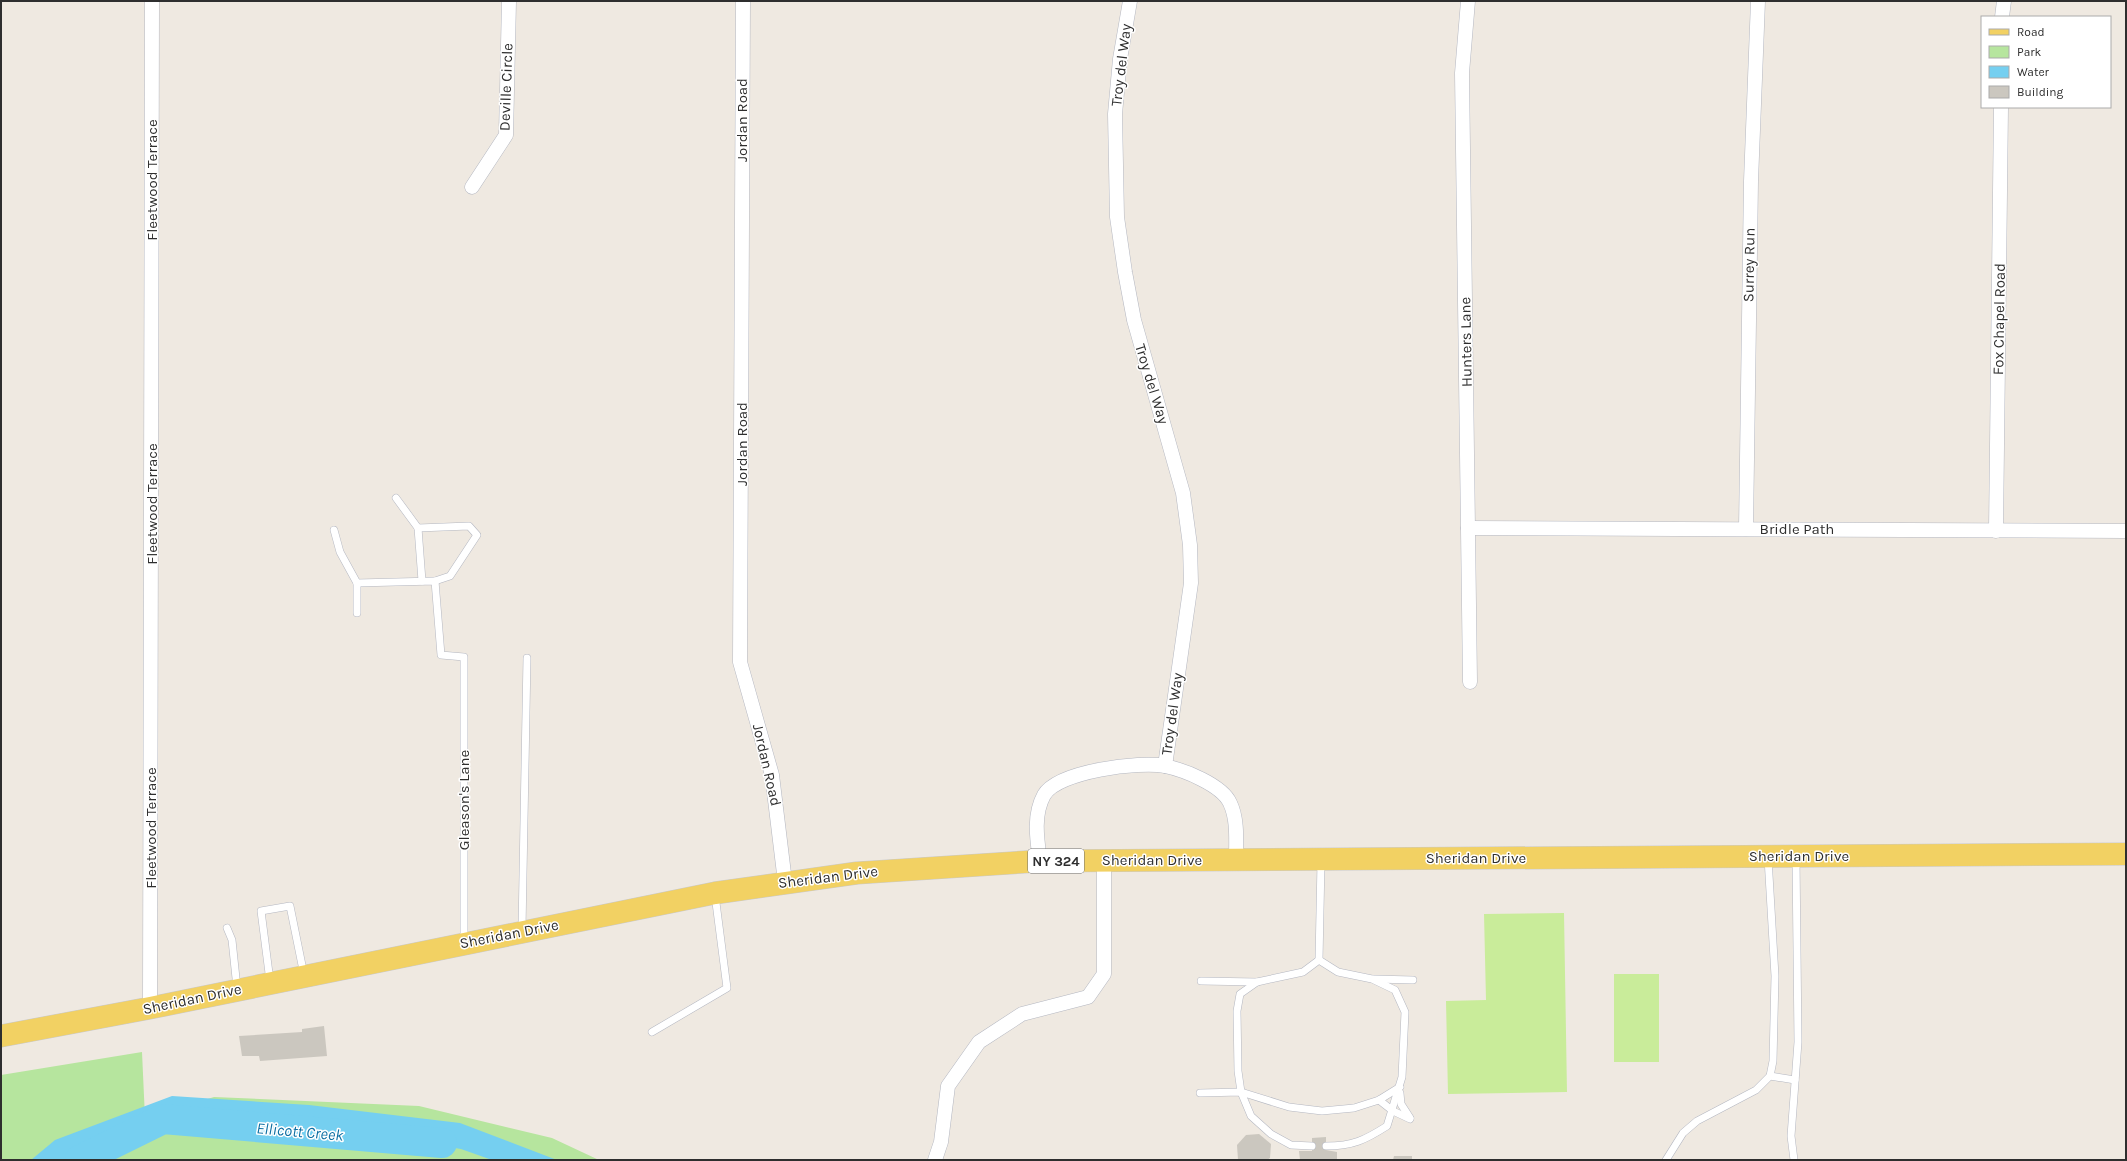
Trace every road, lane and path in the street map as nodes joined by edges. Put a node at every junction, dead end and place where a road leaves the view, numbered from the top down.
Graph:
1 (152, 1) edge
2 (509, 1) edge
3 (742, 1) edge
4 (1130, 1) edge
5 (1468, 1) edge
6 (1758, 1) edge
7 (2004, 1) edge
8 (2002, 16) edge
9 (2001, 108) edge
10 (472, 187) dead end
11 (396, 498) dead end
12 (418, 528) junction
13 (1468, 528) junction
14 (1746, 529) junction
15 (334, 530) dead end
16 (1996, 531) junction
17 (2126, 531) edge
18 (422, 581) junction
19 (435, 581) junction
20 (357, 583) junction
21 (357, 613) dead end
22 (527, 658) dead end
23 (1470, 682) dead end
24 (1165, 766) junction
25 (2126, 854) edge
26 (1768, 856) junction
27 (1796, 856) junction
28 (1321, 859) junction
29 (1236, 860) junction
30 (1040, 861) junction
31 (1104, 861) junction
32 (785, 882) junction
33 (715, 893) junction
34 (226, 928) dead end
35 (522, 931) junction
36 (464, 943) junction
37 (1319, 960) junction
38 (304, 976) junction
39 (1372, 979) junction
40 (1413, 980) dead end
41 (1201, 981) dead end
42 (1257, 982) junction
43 (271, 983) junction
44 (237, 990) junction
45 (150, 1008) junction
46 (652, 1032) dead end
47 (1, 1036) edge
48 (1770, 1076) junction
49 (1795, 1080) junction
50 (1400, 1087) junction
51 (1241, 1092) junction
52 (1200, 1093) dead end
53 (1379, 1100) junction
54 (1393, 1111) junction
55 (1312, 1146) dead end
56 (1326, 1146) dead end
57 (935, 1160) edge
58 (1666, 1160) edge
59 (1794, 1160) edge

1 - 45 street, Fleetwood Terrace
2 - 10 street, Deville Circle
3 - 32 street, Jordan Road
4 - 24 street, Troy del Way
5 - 13 street, Hunters Lane
6 - 14 street, Surrey Run
7 - 8 street
9 - 16 street, Fox Chapel Road
11 - 12 lane
12 - 18 lane
12 - 19 lane
13 - 14 street, Bridle Path
13 - 23 street, Hunters Lane
14 - 16 street, Bridle Path
15 - 20 lane
16 - 17 street, Bridle Path
18 - 19 lane
18 - 20 lane
19 - 36 lane, Gleason's Lane
20 - 21 lane
22 - 35 lane
24 - 29 street
24 - 30 street
25 - 27 main road, Sheridan Drive / NY 324
26 - 27 main road, Sheridan Drive / NY 324
26 - 28 main road, Sheridan Drive / NY 324
26 - 48 lane
27 - 49 lane
28 - 29 main road, Sheridan Drive / NY 324
28 - 37 lane
29 - 31 main road, Sheridan Drive / NY 324
30 - 31 main road, Sheridan Drive / NY 324
30 - 32 main road, Sheridan Drive / NY 324
31 - 57 street
32 - 33 main road, Sheridan Drive / NY 324
33 - 35 main road, Sheridan Drive / NY 324
33 - 46 lane
34 - 44 lane
35 - 36 main road, Sheridan Drive / NY 324
36 - 38 main road, Sheridan Drive / NY 324
37 - 39 lane
37 - 42 lane
38 - 43 main road, Sheridan Drive / NY 324
38 - 43 lane
39 - 40 lane
39 - 50 lane
41 - 42 lane
42 - 51 lane
43 - 44 main road, Sheridan Drive / NY 324
44 - 45 main road, Sheridan Drive / NY 324
45 - 47 main road, Sheridan Drive / NY 324
48 - 49 lane
48 - 58 lane
49 - 59 lane
50 - 53 lane
50 - 54 lane
50 - 54 lane
51 - 52 lane
51 - 53 lane
51 - 55 lane
53 - 54 lane
54 - 56 lane

